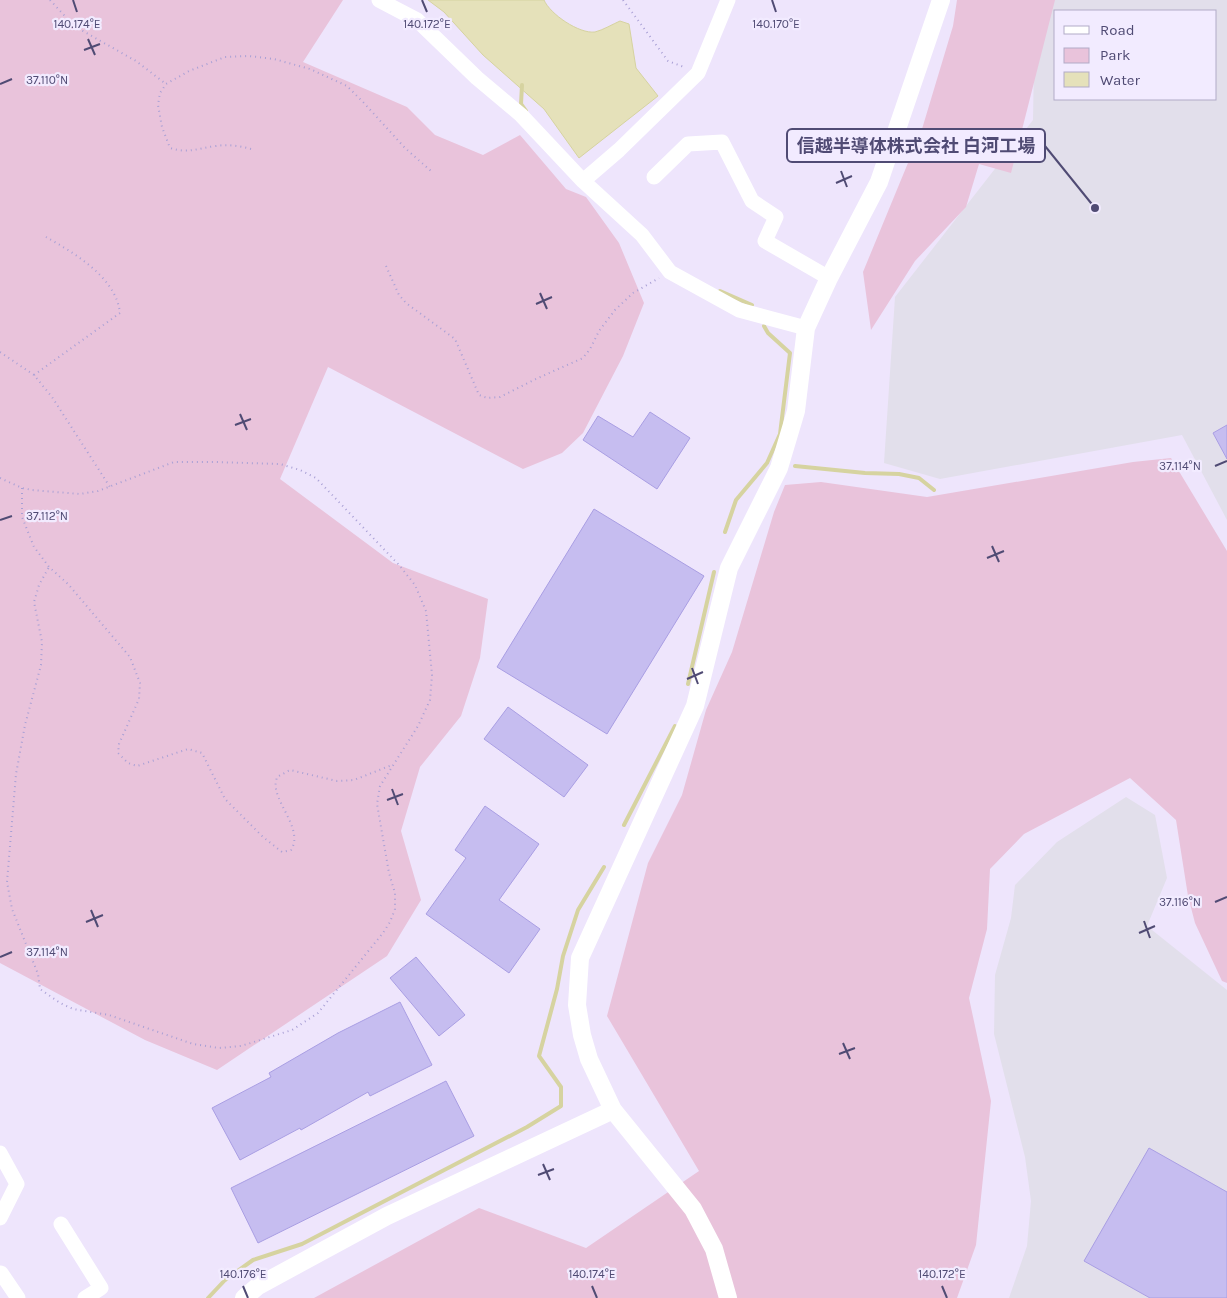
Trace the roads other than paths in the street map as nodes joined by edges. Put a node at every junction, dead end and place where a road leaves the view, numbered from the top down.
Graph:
1 (379, 0) edge
2 (728, 0) edge
3 (941, 0) edge
4 (654, 176) dead end
5 (583, 182) junction
6 (829, 278) junction
7 (806, 328) junction
8 (613, 1110) junction
9 (0, 1153) edge
10 (0, 1218) edge
11 (61, 1224) dead end
12 (1, 1273) edge
13 (18, 1298) edge
14 (85, 1298) edge
15 (244, 1298) edge
16 (728, 1298) edge

1 - 5 street
2 - 5 street
3 - 6 street
4 - 6 street
5 - 7 street
6 - 7 street
7 - 8 street
8 - 15 street
8 - 16 street
9 - 10 street
11 - 14 street
12 - 13 street

